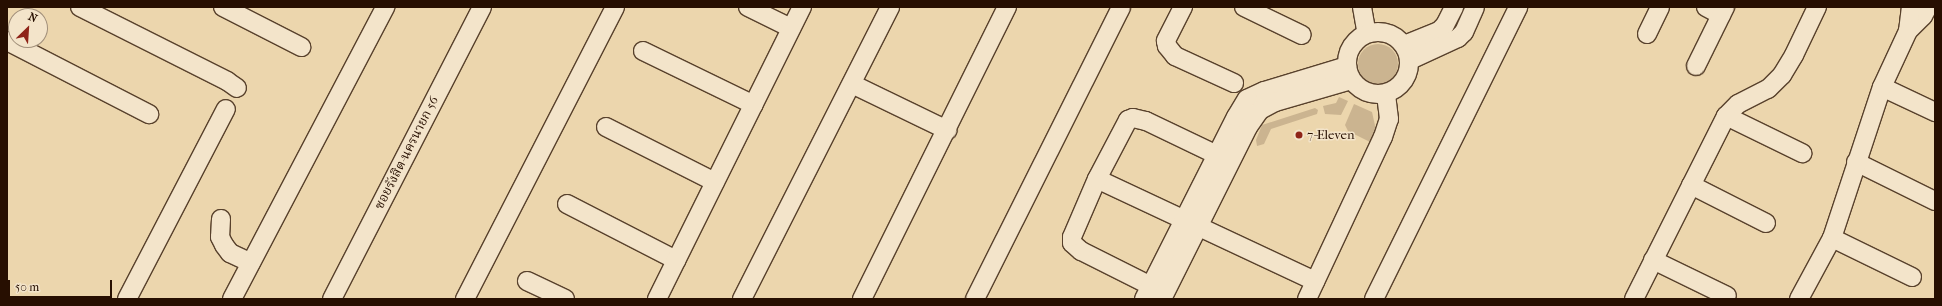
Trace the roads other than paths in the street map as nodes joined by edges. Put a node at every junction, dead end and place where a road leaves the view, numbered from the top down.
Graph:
1 (80, 7) edge
2 (224, 7) edge
3 (385, 7) edge
4 (482, 7) edge
5 (615, 7) edge
6 (748, 7) edge
7 (802, 7) edge
8 (890, 7) edge
9 (1007, 7) edge
10 (1121, 7) edge
11 (1183, 7) edge
12 (1244, 7) edge
13 (1362, 7) edge
14 (1454, 7) edge
15 (1475, 7) edge
16 (1518, 7) edge
17 (1660, 7) edge
18 (1817, 7) edge
19 (1718, 10) edge
20 (1921, 13) edge
21 (791, 28) junction
22 (1367, 34) junction
23 (1647, 34) dead end
24 (1302, 35) dead end
25 (7, 41) edge
26 (301, 47) dead end
27 (644, 51) dead end
28 (1407, 52) junction
29 (1696, 66) dead end
30 (1349, 73) junction
31 (1234, 83) dead end
32 (852, 84) junction
33 (1882, 87) junction
34 (237, 88) dead end
35 (1386, 94) junction
36 (754, 105) junction
37 (226, 109) dead end
38 (1935, 112) edge
39 (149, 114) dead end
40 (1726, 116) junction
41 (606, 127) dead end
42 (947, 130) junction
43 (1802, 153) dead end
44 (1217, 155) junction
45 (1856, 162) junction
46 (1096, 179) junction
47 (715, 182) junction
48 (1691, 185) junction
49 (1935, 202) edge
50 (566, 204) dead end
51 (221, 219) dead end
52 (1191, 223) junction
53 (1766, 223) dead end
54 (1832, 238) junction
55 (676, 260) junction
56 (1653, 260) junction
57 (252, 263) junction
58 (1912, 277) dead end
59 (527, 281) dead end
60 (1315, 281) junction
61 (1152, 295) edge
62 (1727, 296) dead end
63 (128, 299) edge
64 (232, 299) edge
65 (332, 299) edge
66 (465, 299) edge
67 (565, 299) edge
68 (657, 299) edge
69 (742, 299) edge
70 (862, 299) edge
71 (976, 299) edge
72 (1307, 299) edge
73 (1374, 299) edge
74 (1634, 299) edge
75 (1799, 299) edge

1 - 34 street
2 - 26 street
3 - 57 street
4 - 65 street, ซอยรังสิต-นครนายก 56
5 - 66 street
6 - 21 street
7 - 21 street
8 - 32 street
9 - 42 street
10 - 71 street
11 - 31 street
12 - 24 street
13 - 22 street
14 - 28 street
15 - 28 street
16 - 73 street
17 - 23 street
18 - 40 street
19 - 29 street
20 - 33 street
21 - 36 street
22 - 28 street
22 - 30 street
25 - 39 street
27 - 36 street
28 - 35 street
30 - 35 street
30 - 44 street
30 - 52 street
32 - 42 street
32 - 69 street
33 - 38 street
33 - 45 street
35 - 60 street
36 - 47 street
37 - 63 street
40 - 43 street
40 - 48 street
41 - 47 street
42 - 70 street
44 - 46 street
44 - 52 street
45 - 49 street
45 - 54 street
46 - 52 street
46 - 61 street
47 - 55 street
48 - 53 street
48 - 56 street
50 - 55 street
51 - 57 street
52 - 60 street
52 - 61 street
54 - 58 street
54 - 75 street
55 - 68 street
56 - 62 street
56 - 74 street
57 - 64 street
59 - 67 street
60 - 72 street

